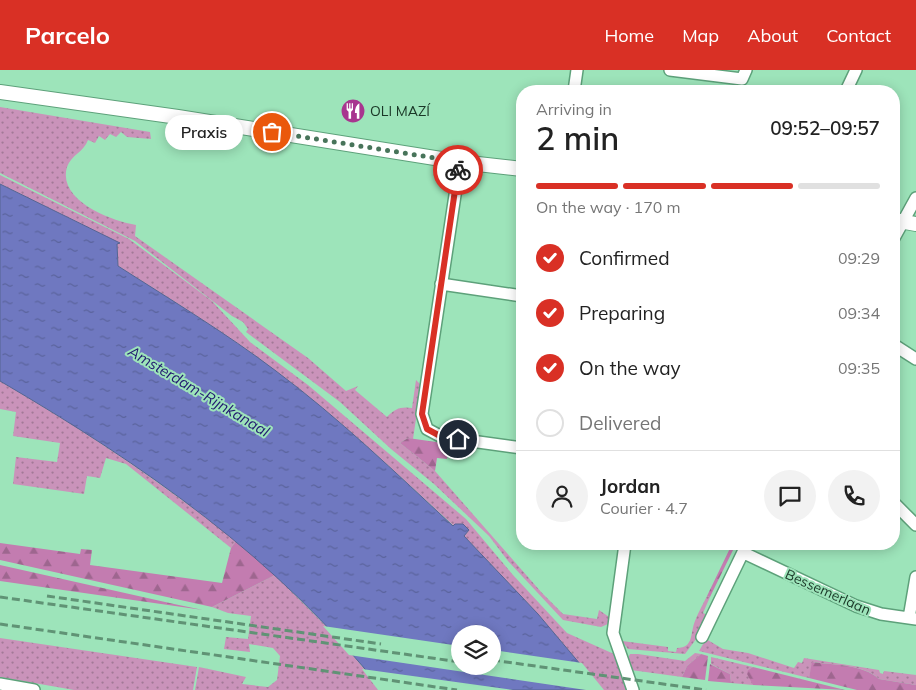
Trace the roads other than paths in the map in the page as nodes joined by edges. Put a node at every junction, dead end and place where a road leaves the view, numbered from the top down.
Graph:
1 (577, 70) edge
2 (674, 70) edge
3 (856, 70) edge
4 (744, 75) edge
5 (575, 85) edge
6 (849, 85) edge
7 (0, 92) edge
8 (460, 162) junction
9 (516, 168) edge
10 (916, 198) edge
11 (904, 222) edge
12 (441, 284) junction
13 (516, 295) edge
14 (900, 349) edge
15 (916, 359) edge
16 (516, 447) edge
17 (900, 509) edge
18 (916, 525) edge
19 (624, 550) edge
20 (745, 550) edge
21 (747, 550) edge
22 (916, 577) edge
23 (912, 618) edge
24 (702, 637) dead end
25 (0, 684) edge
26 (34, 690) edge
27 (633, 690) edge

1 - 5 street
2 - 4 street
3 - 6 street
7 - 8 main road
8 - 9 main road
8 - 12 street
10 - 11 street
12 - 13 street
12 - 16 street
14 - 15 street
17 - 18 street
19 - 27 street
20 - 24 street
21 - 23 street, Bessemerlaan
22 - 23 street
25 - 26 street

